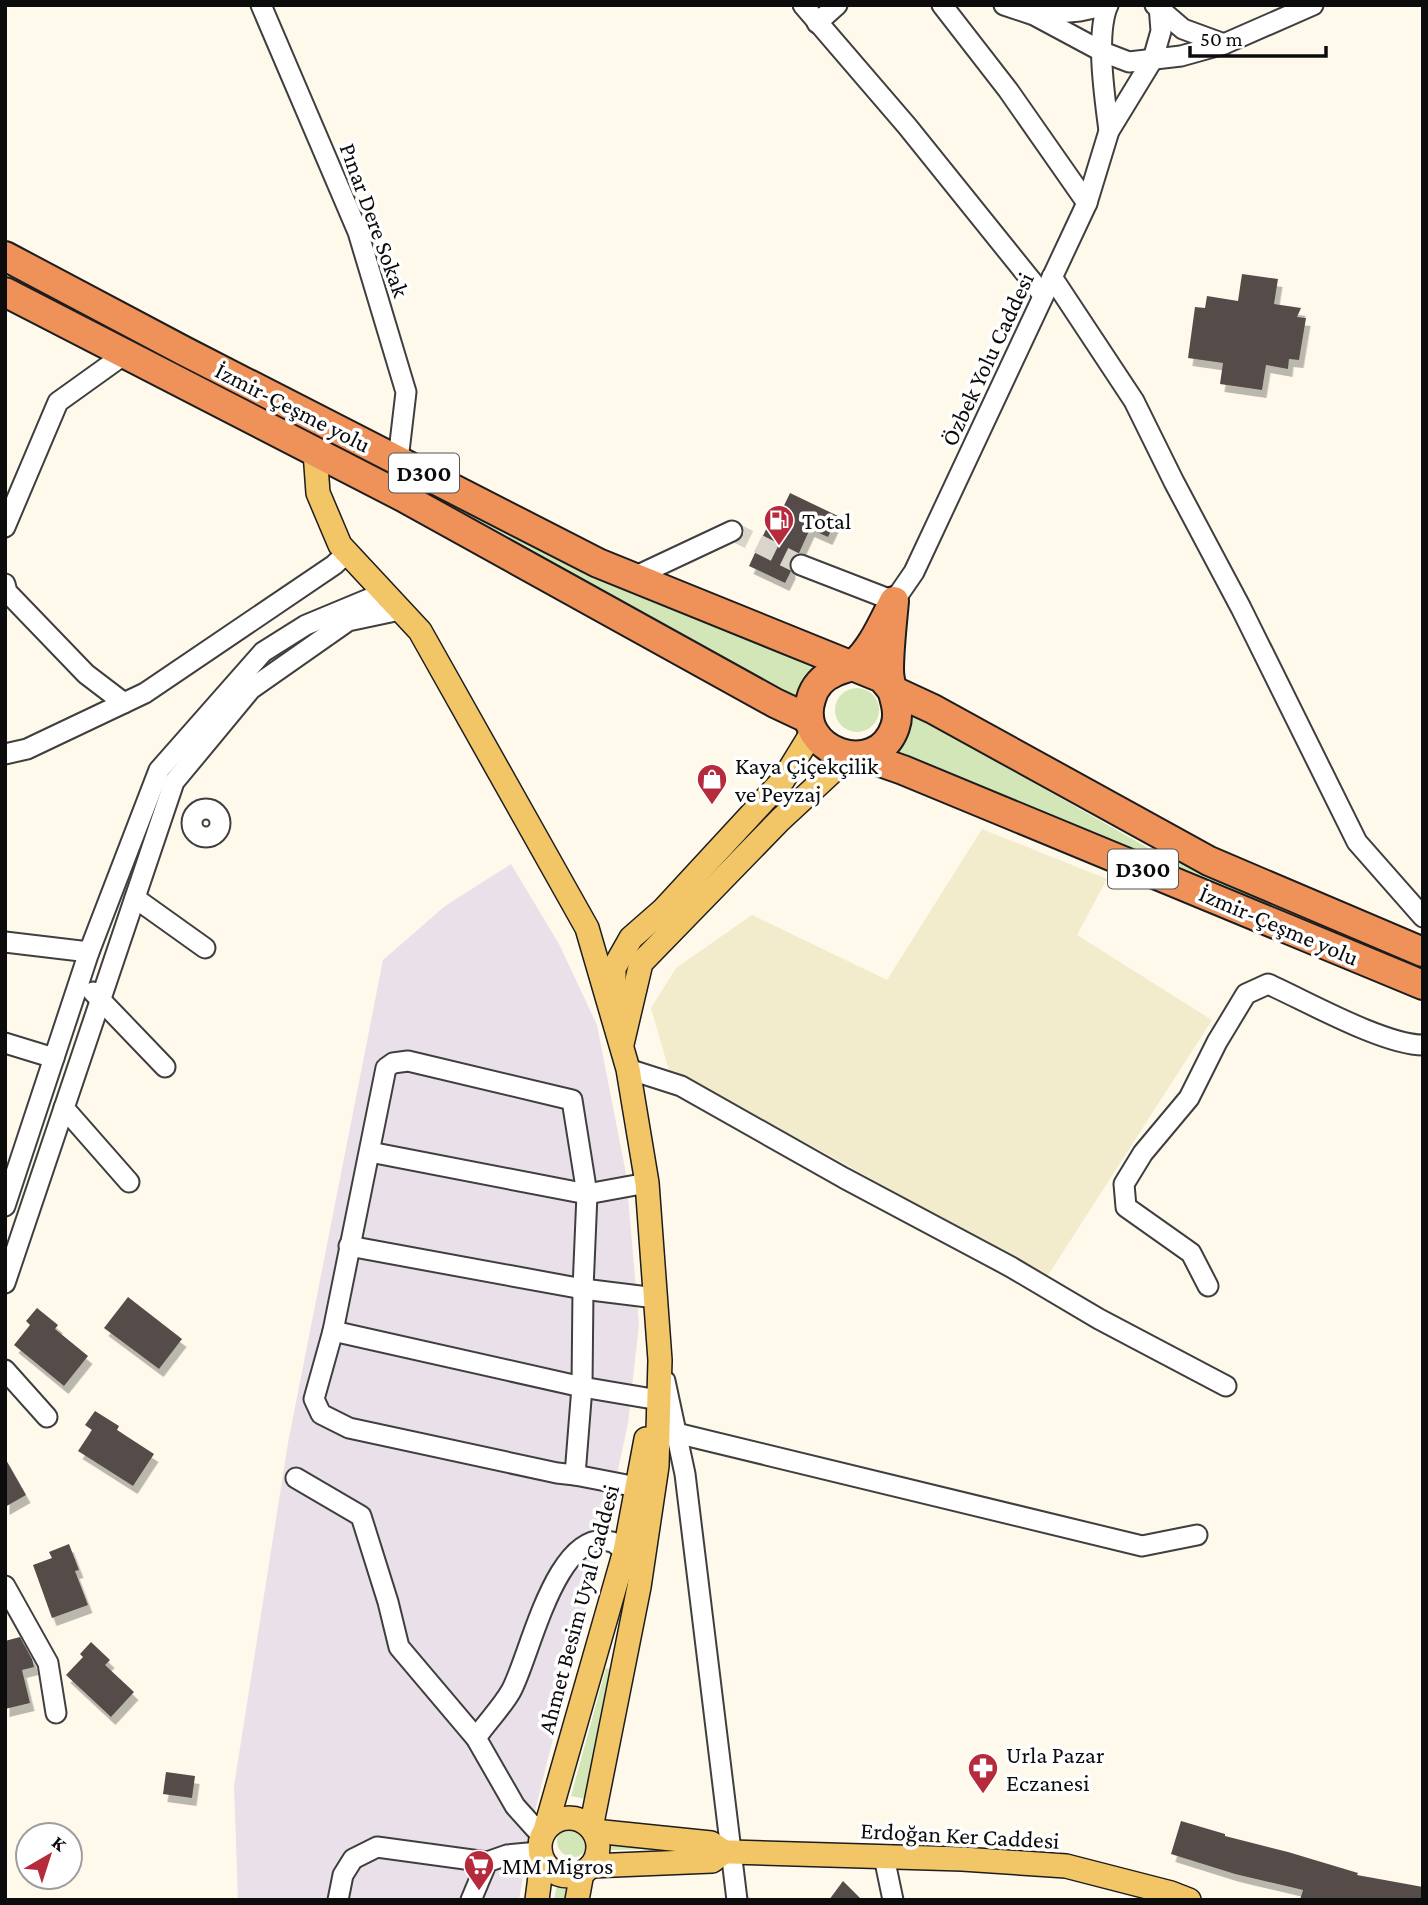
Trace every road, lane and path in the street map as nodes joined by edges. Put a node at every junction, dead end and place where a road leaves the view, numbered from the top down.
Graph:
1 (261, 5) edge
2 (803, 5) edge
3 (837, 5) edge
4 (942, 5) edge
5 (1004, 5) edge
6 (1108, 5) edge
7 (1313, 5) edge
8 (1158, 6) edge
9 (1034, 15) junction
10 (817, 23) junction
11 (1224, 44) junction
12 (1103, 52) junction
13 (1153, 58) junction
14 (1109, 131) junction
15 (1087, 202) junction
16 (5, 257) edge
17 (1052, 277) junction
18 (5, 292) edge
19 (1044, 295) junction
20 (125, 354) junction
21 (315, 452) junction
22 (398, 460) junction
23 (5, 527) edge
24 (732, 531) dead end
25 (347, 553) junction
26 (801, 565) tunnel mouth
27 (634, 577) junction
28 (5, 584) edge
29 (383, 593) junction
30 (894, 601) junction
31 (400, 610) junction
32 (853, 666) junction
33 (892, 690) junction
34 (124, 703) junction
35 (811, 725) junction
36 (5, 754) edge
37 (856, 756) junction
38 (174, 782) junction
39 (196, 812) dead end
40 (135, 898) junction
41 (1423, 917) edge
42 (5, 942) edge
43 (205, 948) dead end
44 (89, 951) junction
45 (1423, 952) edge
46 (80, 979) junction
47 (1423, 985) edge
48 (101, 999) junction
49 (5, 1043) edge
50 (1423, 1045) edge
51 (621, 1047) junction
52 (54, 1058) junction
53 (164, 1066) dead end
54 (628, 1069) junction
55 (64, 1108) junction
56 (370, 1152) junction
57 (9, 1179) edge
58 (129, 1182) dead end
59 (647, 1183) junction
60 (587, 1194) junction
61 (32, 1205) junction
62 (5, 1206) edge
63 (349, 1246) junction
64 (5, 1283) edge
65 (1208, 1286) dead end
66 (583, 1289) junction
67 (656, 1298) junction
68 (334, 1331) junction
69 (660, 1360) junction
70 (5, 1370) edge
71 (1226, 1386) dead end
72 (583, 1387) junction
73 (653, 1399) junction
74 (47, 1418) dead end
75 (676, 1433) junction
76 (575, 1475) junction
77 (296, 1478) dead end
78 (637, 1487) junction
79 (1197, 1535) dead end
80 (625, 1551) junction
81 (5, 1586) edge
82 (56, 1713) dead end
83 (475, 1738) junction
84 (592, 1829) junction
85 (542, 1844) junction
86 (728, 1852) junction
87 (884, 1857) junction
88 (487, 1861) junction
89 (586, 1870) junction
90 (338, 1900) edge
91 (345, 1900) edge
92 (471, 1900) edge
93 (537, 1900) edge
94 (578, 1900) edge
95 (737, 1900) edge
96 (893, 1900) edge
97 (1189, 1900) edge

1 - 22 street, Pınar Dere Sokak
2 - 10 street
3 - 10 street
4 - 15 street
5 - 9 street
6 - 9 street
6 - 12 street
7 - 11 street
8 - 11 street
8 - 13 street
9 - 12 street
10 - 19 street
11 - 13 street
12 - 13 street
12 - 14 street
13 - 14 street
14 - 15 street, Özbek Yolu Caddesi
15 - 17 street, Özbek Yolu Caddesi
16 - 22 highway, İzmir-Çeşme yolu / D300
17 - 19 street, Özbek Yolu Caddesi
17 - 41 street
18 - 20 highway, İzmir-Çeşme yolu / D300
19 - 30 street, Özbek Yolu Caddesi
20 - 21 highway, İzmir-Çeşme yolu / D300
20 - 23 street
21 - 25 main road
21 - 35 highway, İzmir-Çeşme yolu / D300
22 - 27 highway, İzmir-Çeşme yolu / D300
24 - 27 street
25 - 29 main road
25 - 34 street
26 - 30 street
27 - 32 highway, İzmir-Çeşme yolu / D300
28 - 34 street
29 - 31 main road
29 - 44 street
30 - 32 highway
30 - 33 highway
31 - 38 street
31 - 51 main road
32 - 33 highway, D300
32 - 35 highway
33 - 37 highway
33 - 45 highway, İzmir-Çeşme yolu / D300
34 - 36 street
35 - 37 highway, D300
35 - 51 main road
37 - 47 highway, İzmir-Çeşme yolu / D300
37 - 51 main road
38 - 39 street
38 - 40 street
40 - 43 street
40 - 48 street
42 - 44 street
44 - 46 street
46 - 48 street
46 - 52 street
48 - 53 street
48 - 55 street
49 - 52 street
50 - 65 street
51 - 54 main road, Ahmet Besim Uyal Caddesi
52 - 57 street
54 - 59 main road, Ahmet Besim Uyal Caddesi
54 - 71 street
55 - 58 street
55 - 61 street
56 - 60 street
56 - 60 street
56 - 63 street
57 - 61 street
57 - 62 street
59 - 60 street
59 - 67 main road, Ahmet Besim Uyal Caddesi
60 - 66 street
61 - 64 street
63 - 66 street
63 - 68 street
66 - 67 street
66 - 72 street
67 - 69 main road, Ahmet Besim Uyal Caddesi
68 - 72 street
68 - 76 street
69 - 73 main road, Ahmet Besim Uyal Caddesi
69 - 75 street
69 - 84 main road, Ahmet Besim Uyal Caddesi
70 - 74 street
72 - 73 street
72 - 76 street
73 - 78 main road, Ahmet Besim Uyal Caddesi
75 - 79 street
75 - 86 street
76 - 78 street
77 - 83 street
78 - 80 main road, Ahmet Besim Uyal Caddesi
80 - 83 street
80 - 85 main road, Ahmet Besim Uyal Caddesi
81 - 82 street
83 - 85 street
84 - 85 main road
84 - 86 main road, Erdoğan Ker Caddesi
84 - 89 main road
85 - 88 street
85 - 89 main road
85 - 93 main road, Ahmet Besim Uyal Caddesi
86 - 87 main road, Erdoğan Ker Caddesi
86 - 89 main road, Erdoğan Ker Caddesi
86 - 95 street
87 - 96 street
87 - 97 main road, Erdoğan Ker Caddesi
88 - 90 street
88 - 92 street
89 - 94 main road
90 - 91 street

